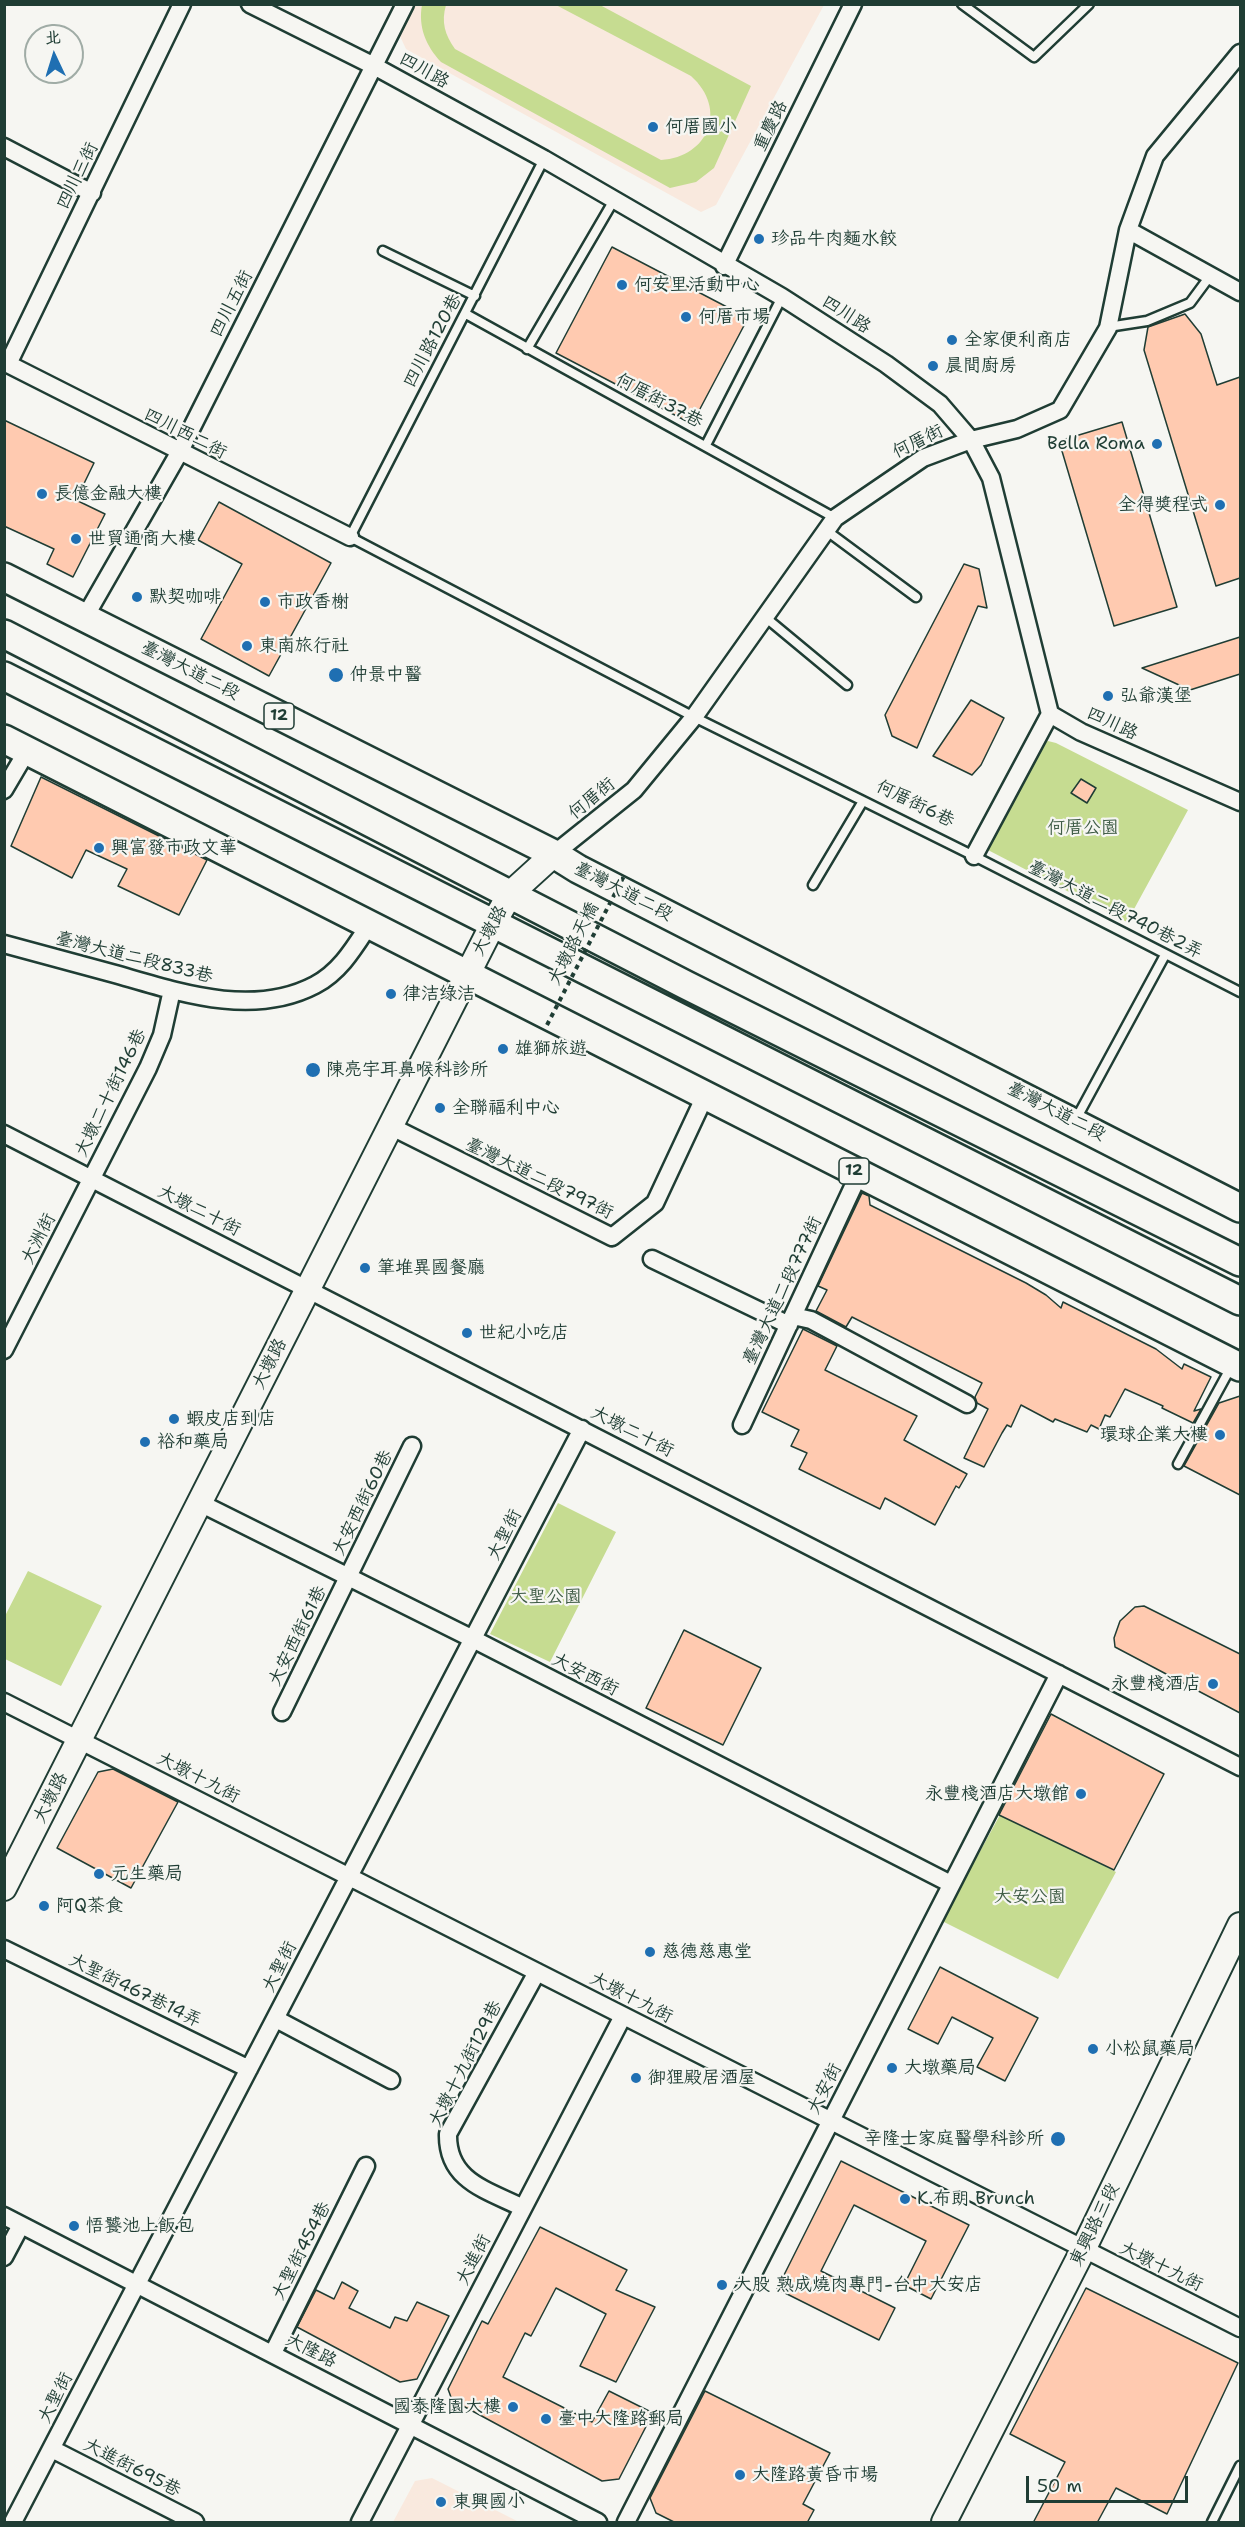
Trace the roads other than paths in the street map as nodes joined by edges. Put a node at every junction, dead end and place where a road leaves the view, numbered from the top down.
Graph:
1 (182, 4) edge
2 (250, 4) edge
3 (405, 4) edge
4 (853, 4) edge
5 (962, 4) edge
6 (1089, 4) edge
7 (1240, 53) edge
8 (374, 66) junction
9 (4, 147) edge
10 (544, 159) junction
11 (92, 193) junction
12 (614, 200) junction
13 (1128, 230) junction
14 (383, 250) dead end
15 (724, 266) junction
16 (1210, 276) junction
17 (1240, 291) edge
18 (475, 296) junction
19 (782, 297) junction
20 (466, 314) junction
21 (1107, 327) junction
22 (527, 349) junction
23 (6, 363) edge
24 (971, 440) junction
25 (706, 445) junction
26 (179, 453) junction
27 (831, 524) junction
28 (350, 537) junction
29 (4, 577) edge
30 (916, 597) dead end
31 (85, 617) junction
32 (765, 618) junction
33 (4, 634) edge
34 (4, 676) edge
35 (847, 685) dead end
36 (1050, 714) junction
37 (694, 717) junction
38 (16, 745) edge
39 (4, 790) edge
40 (863, 801) junction
41 (1240, 802) edge
42 (554, 854) junction
43 (974, 855) junction
44 (813, 885) dead end
45 (510, 894) junction
46 (493, 924) junction
47 (369, 925) junction
48 (4, 944) edge
49 (1165, 955) junction
50 (467, 975) junction
51 (172, 990) junction
52 (1240, 992) edge
53 (705, 1096) junction
54 (1074, 1121) junction
55 (390, 1126) junction
56 (4, 1134) edge
57 (859, 1174) junction
58 (92, 1178) junction
59 (1240, 1208) edge
60 (652, 1259) dead end
61 (1240, 1262) edge
62 (309, 1288) junction
63 (1240, 1301) edge
64 (12, 1318) edge
65 (791, 1321) junction
66 (4, 1350) edge
67 (1237, 1365) edge
68 (968, 1404) dead end
69 (742, 1425) dead end
70 (582, 1429) junction
71 (412, 1446) dead end
72 (1178, 1464) dead end
73 (200, 1503) junction
74 (349, 1577) junction
75 (473, 1639) junction
76 (1059, 1674) junction
77 (4, 1702) edge
78 (282, 1712) dead end
79 (81, 1741) junction
80 (1240, 1767) edge
81 (349, 1877) junction
82 (951, 1884) junction
83 (4, 1888) edge
84 (1240, 1925) edge
85 (4, 1949) edge
86 (537, 1972) junction
87 (623, 2016) junction
88 (276, 2019) junction
89 (249, 2069) junction
90 (391, 2080) dead end
91 (830, 2121) junction
92 (366, 2166) dead end
93 (523, 2208) junction
94 (4, 2216) edge
95 (21, 2225) junction
96 (1083, 2250) junction
97 (4, 2257) edge
98 (138, 2283) junction
99 (1240, 2328) edge
100 (273, 2353) junction
101 (411, 2425) junction
102 (52, 2449) junction
103 (1240, 2466) edge
104 (13, 2523) edge
105 (195, 2523) edge
106 (360, 2523) edge
107 (598, 2523) edge
108 (626, 2523) edge
109 (944, 2523) edge
110 (1212, 2523) edge

1 - 11 street, 四川三街
2 - 8 street, 四川路
3 - 8 street, 四川五街
4 - 15 street, 重慶路
5 - 6 lane
7 - 13 street, 何厝街
8 - 10 street, 四川路
8 - 26 street, 四川五街
9 - 11 street
10 - 12 street, 四川路
10 - 18 lane, 四川路120巷
11 - 23 street, 四川三街
12 - 15 street, 四川路
12 - 22 lane
13 - 16 street
13 - 21 street, 何厝街
14 - 18 lane
15 - 19 street, 四川路
16 - 17 street
16 - 21 lane
18 - 20 lane, 四川路120巷
19 - 24 street, 四川路
19 - 25 lane
20 - 22 lane, 何厝街37巷
20 - 28 lane, 四川路120巷
21 - 24 street, 何厝街
22 - 25 lane, 何厝街37巷
23 - 26 street, 四川西二街
24 - 27 street, 何厝街
24 - 36 street, 四川路
25 - 27 lane, 何厝街37巷
26 - 28 street, 四川西二街
26 - 31 street, 四川五街
27 - 30 lane, 何厝街37巷
27 - 32 street, 何厝街
28 - 37 lane, 何厝街6巷
29 - 31 main road, 臺灣大道二段 / 12
31 - 42 main road, 臺灣大道二段 / 12
32 - 35 lane
32 - 37 street, 何厝街
33 - 45 main road
34 - 46 main road
36 - 41 street, 四川路
36 - 43 street
37 - 40 lane, 何厝街6巷
37 - 42 street, 何厝街
38 - 39 street
38 - 47 main road, 12
40 - 43 lane, 何厝街6巷
40 - 44 lane
42 - 45 street, 大墩路
42 - 54 main road, 臺灣大道二段 / 12
43 - 49 lane, 臺灣大道二段740巷2弄
45 - 46 street, 大墩路
45 - 61 main road
46 - 50 street, 大墩路
46 - 63 main road
47 - 50 main road, 12
47 - 51 street, 臺灣大道二段833巷
48 - 51 street, 臺灣大道二段833巷
49 - 52 lane, 臺灣大道二段740巷2弄
49 - 54 lane
50 - 53 main road, 12
50 - 55 street, 大墩路
51 - 58 street, 大墩二十街146巷
53 - 55 street, 臺灣大道二段797街
53 - 57 main road, 12
54 - 59 main road, 臺灣大道二段 / 12
55 - 62 street, 大墩路
56 - 58 street, 大墩二十街
57 - 65 street, 臺灣大道二段777街
57 - 67 main road, 12
58 - 62 street, 大墩二十街
58 - 64 street, 大洲街
60 - 65 street
62 - 70 street, 大墩二十街
62 - 73 street, 大墩路
64 - 66 street, 大洲街
65 - 68 street
65 - 69 street, 臺灣大道二段777街
67 - 72 lane
70 - 75 street, 大聖街
70 - 76 street, 大墩二十街
71 - 74 street, 大安西街60巷
73 - 74 street, 大安西街
73 - 79 street, 大墩路
74 - 75 street, 大安西街
74 - 78 street, 大安西街61巷
75 - 81 street, 大聖街
75 - 82 street, 大安西街
76 - 80 street, 大墩二十街
76 - 82 street, 大安街
77 - 79 street, 大墩十九街
79 - 81 street, 大墩十九街
79 - 83 street, 大墩路
81 - 86 street, 大墩十九街
81 - 88 street, 大聖街
82 - 91 street, 大安街
84 - 96 street, 東興路三段
85 - 89 street, 大聖街467巷14弄
86 - 87 street, 大墩十九街
86 - 93 street, 大墩十九街129巷
87 - 91 street, 大墩十九街
87 - 93 street, 大進街
88 - 89 street, 大聖街
88 - 90 street
89 - 98 street, 大聖街
91 - 96 street, 大墩十九街
91 - 108 street, 大安街
92 - 100 street, 大聖街454巷
93 - 101 street, 大進街
94 - 95 street, 大隆路
95 - 97 street
95 - 98 street, 大隆路
96 - 99 street, 大墩十九街
96 - 109 street, 東興路三段
98 - 100 street, 大隆路
98 - 102 street, 大聖街
100 - 101 street, 大隆路
101 - 106 street, 大進街
101 - 107 street, 大隆路
102 - 104 street, 大聖街
102 - 105 street, 大進街695巷
103 - 110 lane

